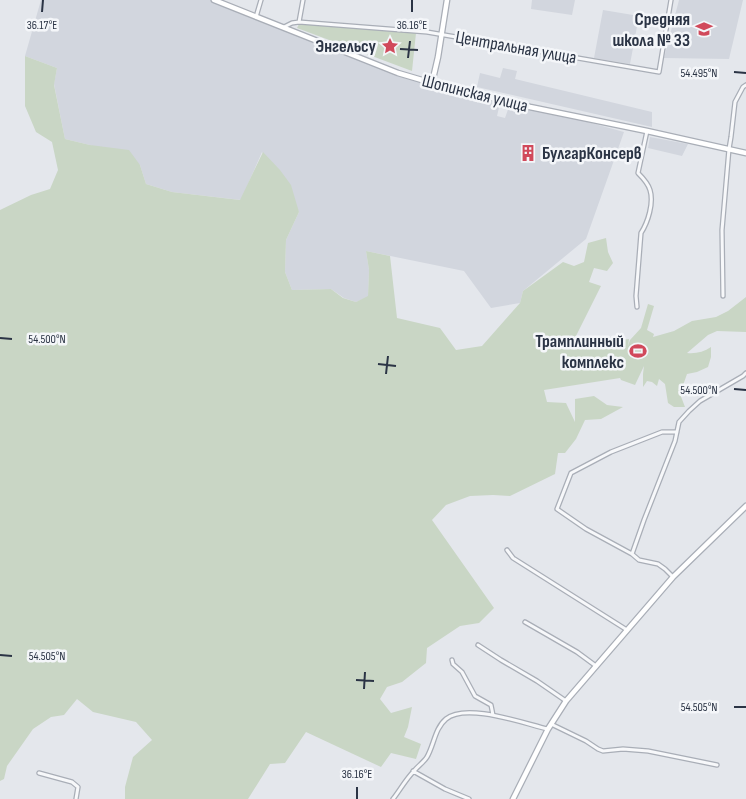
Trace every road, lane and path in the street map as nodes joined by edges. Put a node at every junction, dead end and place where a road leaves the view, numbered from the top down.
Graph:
1 (214, 0) edge
2 (261, 0) edge
3 (304, 0) edge
4 (447, 0) edge
5 (671, 0) edge
6 (256, 17) junction
7 (299, 22) junction
8 (284, 27) junction
9 (441, 34) junction
10 (432, 83) junction
11 (746, 85) edge
12 (648, 131) junction
13 (728, 149) junction
14 (746, 153) edge
15 (723, 296) dead end
16 (637, 307) dead end
17 (746, 372) edge
18 (677, 432) junction
19 (746, 506) edge
20 (507, 550) dead end
21 (632, 554) junction
22 (673, 577) junction
23 (525, 622) dead end
24 (628, 630) junction
25 (478, 646) dead end
26 (452, 660) dead end
27 (596, 666) junction
28 (566, 701) junction
29 (494, 715) junction
30 (549, 726) junction
31 (717, 765) dead end
32 (413, 771) junction
33 (39, 772) dead end
34 (76, 799) edge
35 (393, 799) edge
36 (470, 799) edge
37 (513, 799) edge

1 - 6 street, Шопинская улица
2 - 6 street
3 - 7 street
4 - 9 street
5 - 9 street, Центральная улица
6 - 8 street, Шопинская улица
7 - 8 street, Центральная улица
7 - 9 street, Центральная улица
8 - 10 street, Шопинская улица
9 - 10 street
10 - 12 street, Шопинская улица
11 - 13 street
12 - 13 street, Шопинская улица
12 - 16 street
13 - 14 street, Шопинская улица
13 - 15 street
17 - 18 street
18 - 21 street
18 - 21 street
19 - 22 street
20 - 24 street
21 - 22 street
22 - 24 street
23 - 27 street
24 - 27 street
25 - 28 street
26 - 29 street
27 - 28 street
28 - 30 street
29 - 30 street
29 - 32 street
30 - 31 street
30 - 37 street
32 - 35 street
32 - 36 street
33 - 34 street

